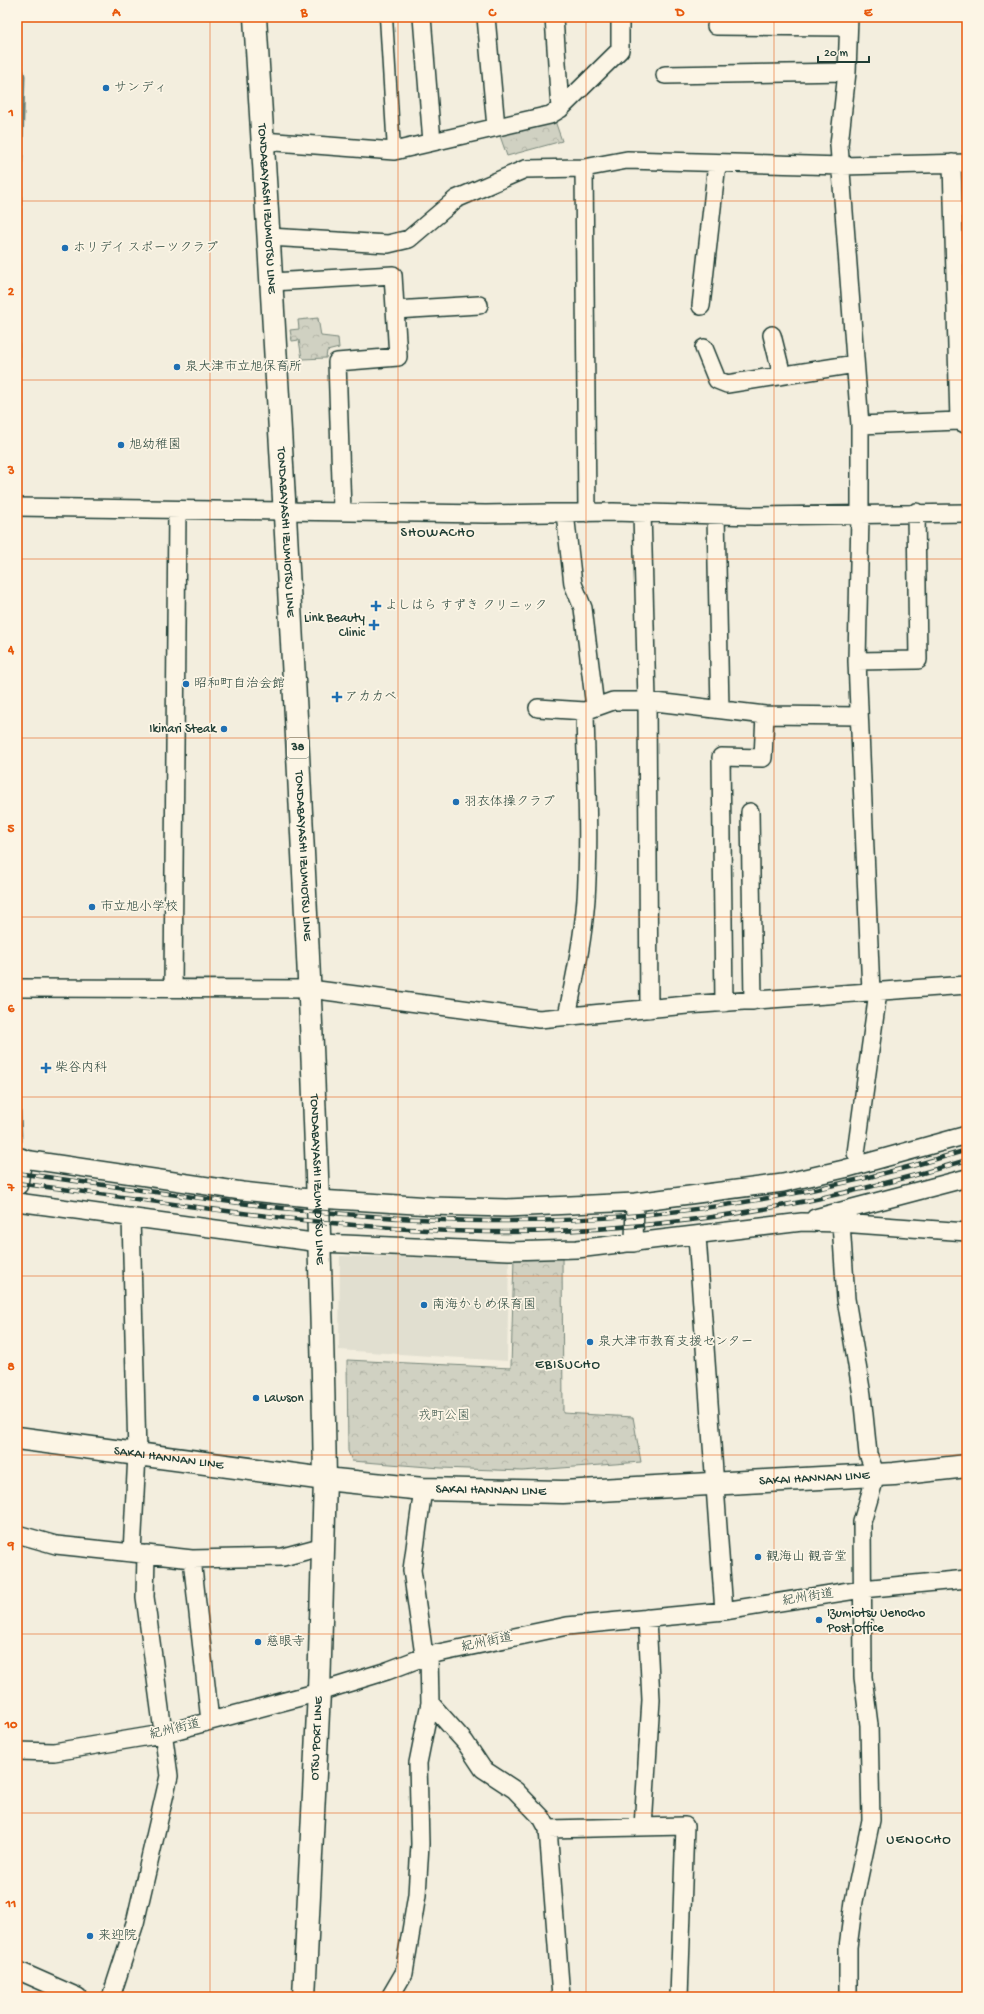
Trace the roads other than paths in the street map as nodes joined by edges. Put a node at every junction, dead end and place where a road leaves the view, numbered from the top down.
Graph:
1 (255, 17) edge
2 (386, 17) edge
3 (422, 17) edge
4 (486, 17) edge
5 (554, 17) edge
6 (620, 17) edge
7 (848, 22) edge
8 (716, 26) dead end
9 (847, 72) junction
10 (664, 75) dead end
11 (560, 109) junction
12 (496, 127) junction
13 (263, 141) junction
14 (432, 142) junction
15 (394, 151) junction
16 (717, 163) junction
17 (959, 163) edge
18 (842, 166) junction
19 (584, 168) junction
20 (269, 237) junction
21 (272, 282) junction
22 (479, 305) dead end
23 (701, 306) dead end
24 (395, 310) junction
25 (772, 335) dead end
26 (704, 348) dead end
27 (855, 364) junction
28 (782, 375) junction
29 (963, 423) edge
30 (860, 425) junction
31 (22, 507) edge
32 (177, 510) junction
33 (284, 511) junction
34 (342, 511) junction
35 (916, 512) junction
36 (564, 513) junction
37 (587, 513) junction
38 (642, 513) junction
39 (967, 513) edge
40 (716, 515) junction
41 (860, 515) junction
42 (857, 661) junction
43 (647, 701) junction
44 (538, 708) dead end
45 (590, 709) junction
46 (720, 709) junction
47 (765, 715) junction
48 (859, 716) junction
49 (750, 812) dead end
50 (967, 985) edge
51 (19, 988) edge
52 (173, 988) junction
53 (310, 989) junction
54 (874, 992) junction
55 (753, 1001) junction
56 (724, 1003) junction
57 (649, 1009) junction
58 (567, 1016) junction
59 (967, 1135) edge
60 (856, 1153) dead end
61 (19, 1159) edge
62 (967, 1178) edge
63 (17, 1184) edge
64 (319, 1199) junction
65 (17, 1202) edge
66 (635, 1202) junction
67 (131, 1217) junction
68 (802, 1222) junction
69 (841, 1223) junction
70 (967, 1232) edge
71 (697, 1236) junction
72 (320, 1243) junction
73 (634, 1243) junction
74 (17, 1438) edge
75 (137, 1454) junction
76 (967, 1466) edge
77 (876, 1475) junction
78 (326, 1479) junction
79 (714, 1484) junction
80 (423, 1489) junction
81 (17, 1534) edge
82 (324, 1546) junction
83 (139, 1553) junction
84 (192, 1559) junction
85 (967, 1579) edge
86 (862, 1589) junction
87 (724, 1611) junction
88 (647, 1618) junction
89 (429, 1655) junction
90 (319, 1692) junction
91 (430, 1703) junction
92 (210, 1721) junction
93 (162, 1734) junction
94 (17, 1751) edge
95 (643, 1827) junction
96 (548, 1829) junction
97 (17, 1970) edge
98 (78, 1997) edge
99 (111, 1997) edge
100 (304, 1997) edge
101 (390, 1997) edge
102 (561, 1997) edge
103 (679, 1997) edge
104 (848, 1997) edge

1 - 13 main road, TONDABAYASHI IZUMIOTSU LINE / 38
2 - 15 street
3 - 14 street
4 - 12 street
5 - 11 street
6 - 11 street
7 - 8 street
7 - 9 street
9 - 10 street
9 - 18 street
11 - 12 street
12 - 14 street
13 - 15 street
13 - 20 main road, TONDABAYASHI IZUMIOTSU LINE / 38
14 - 15 street
16 - 18 street
16 - 19 street
16 - 23 street
17 - 18 street
17 - 29 street
18 - 27 street
19 - 20 street
19 - 37 street
20 - 21 main road, TONDABAYASHI IZUMIOTSU LINE / 38
21 - 24 street
21 - 33 main road, TONDABAYASHI IZUMIOTSU LINE / 38
22 - 24 street
24 - 34 street
25 - 28 street
26 - 28 street
27 - 28 street
27 - 30 street
29 - 30 street
30 - 41 street
31 - 32 street
32 - 33 street
32 - 52 street
33 - 34 street
33 - 53 main road, TONDABAYASHI IZUMIOTSU LINE / 38
34 - 36 street
35 - 39 street
35 - 41 street
35 - 42 street
36 - 37 street
36 - 45 street
37 - 38 street
38 - 40 street
38 - 43 street
40 - 41 street
40 - 46 street
41 - 42 street
42 - 48 street
43 - 45 street
43 - 46 street
43 - 57 street
44 - 45 street
45 - 58 street
46 - 47 street
47 - 48 street
47 - 56 street
48 - 54 street
49 - 55 street
50 - 54 street
51 - 52 street
52 - 53 street
53 - 58 street
53 - 64 main road, TONDABAYASHI IZUMIOTSU LINE / 38
54 - 55 street
54 - 60 street
55 - 56 street
56 - 57 street
57 - 58 street
59 - 66 street
61 - 63 street
61 - 64 street
62 - 68 street
64 - 66 street
64 - 72 main road, TONDABAYASHI IZUMIOTSU LINE / 38
65 - 67 street
66 - 73 street
67 - 72 street
67 - 75 street
68 - 69 street
68 - 71 street
69 - 70 street
69 - 77 street
71 - 73 street
71 - 79 street
72 - 73 street
72 - 78 main road, TONDABAYASHI IZUMIOTSU LINE / 38
74 - 75 main road, SAKAI HANNAN LINE
75 - 78 main road, SAKAI HANNAN LINE
75 - 83 street
76 - 77 main road, SAKAI HANNAN LINE
77 - 79 main road, SAKAI HANNAN LINE
77 - 86 street
78 - 80 main road, SAKAI HANNAN LINE
78 - 82 main road, OTSU PORT LINE
79 - 80 main road, SAKAI HANNAN LINE
79 - 87 street
80 - 89 street
81 - 83 street
82 - 84 street
82 - 90 main road, OTSU PORT LINE
83 - 84 street
83 - 93 street
84 - 92 street
85 - 86 street, 紀州街道
86 - 87 street, 紀州街道
86 - 104 street
87 - 88 street, 紀州街道
88 - 89 street, 紀州街道
88 - 95 street
89 - 90 street, 紀州街道
89 - 91 street
90 - 92 street, 紀州街道
90 - 100 main road, OTSU PORT LINE
91 - 96 street
91 - 101 street
92 - 93 street, 紀州街道
93 - 94 street, 紀州街道
93 - 99 street
95 - 96 street
95 - 103 street
96 - 102 street
97 - 98 street

